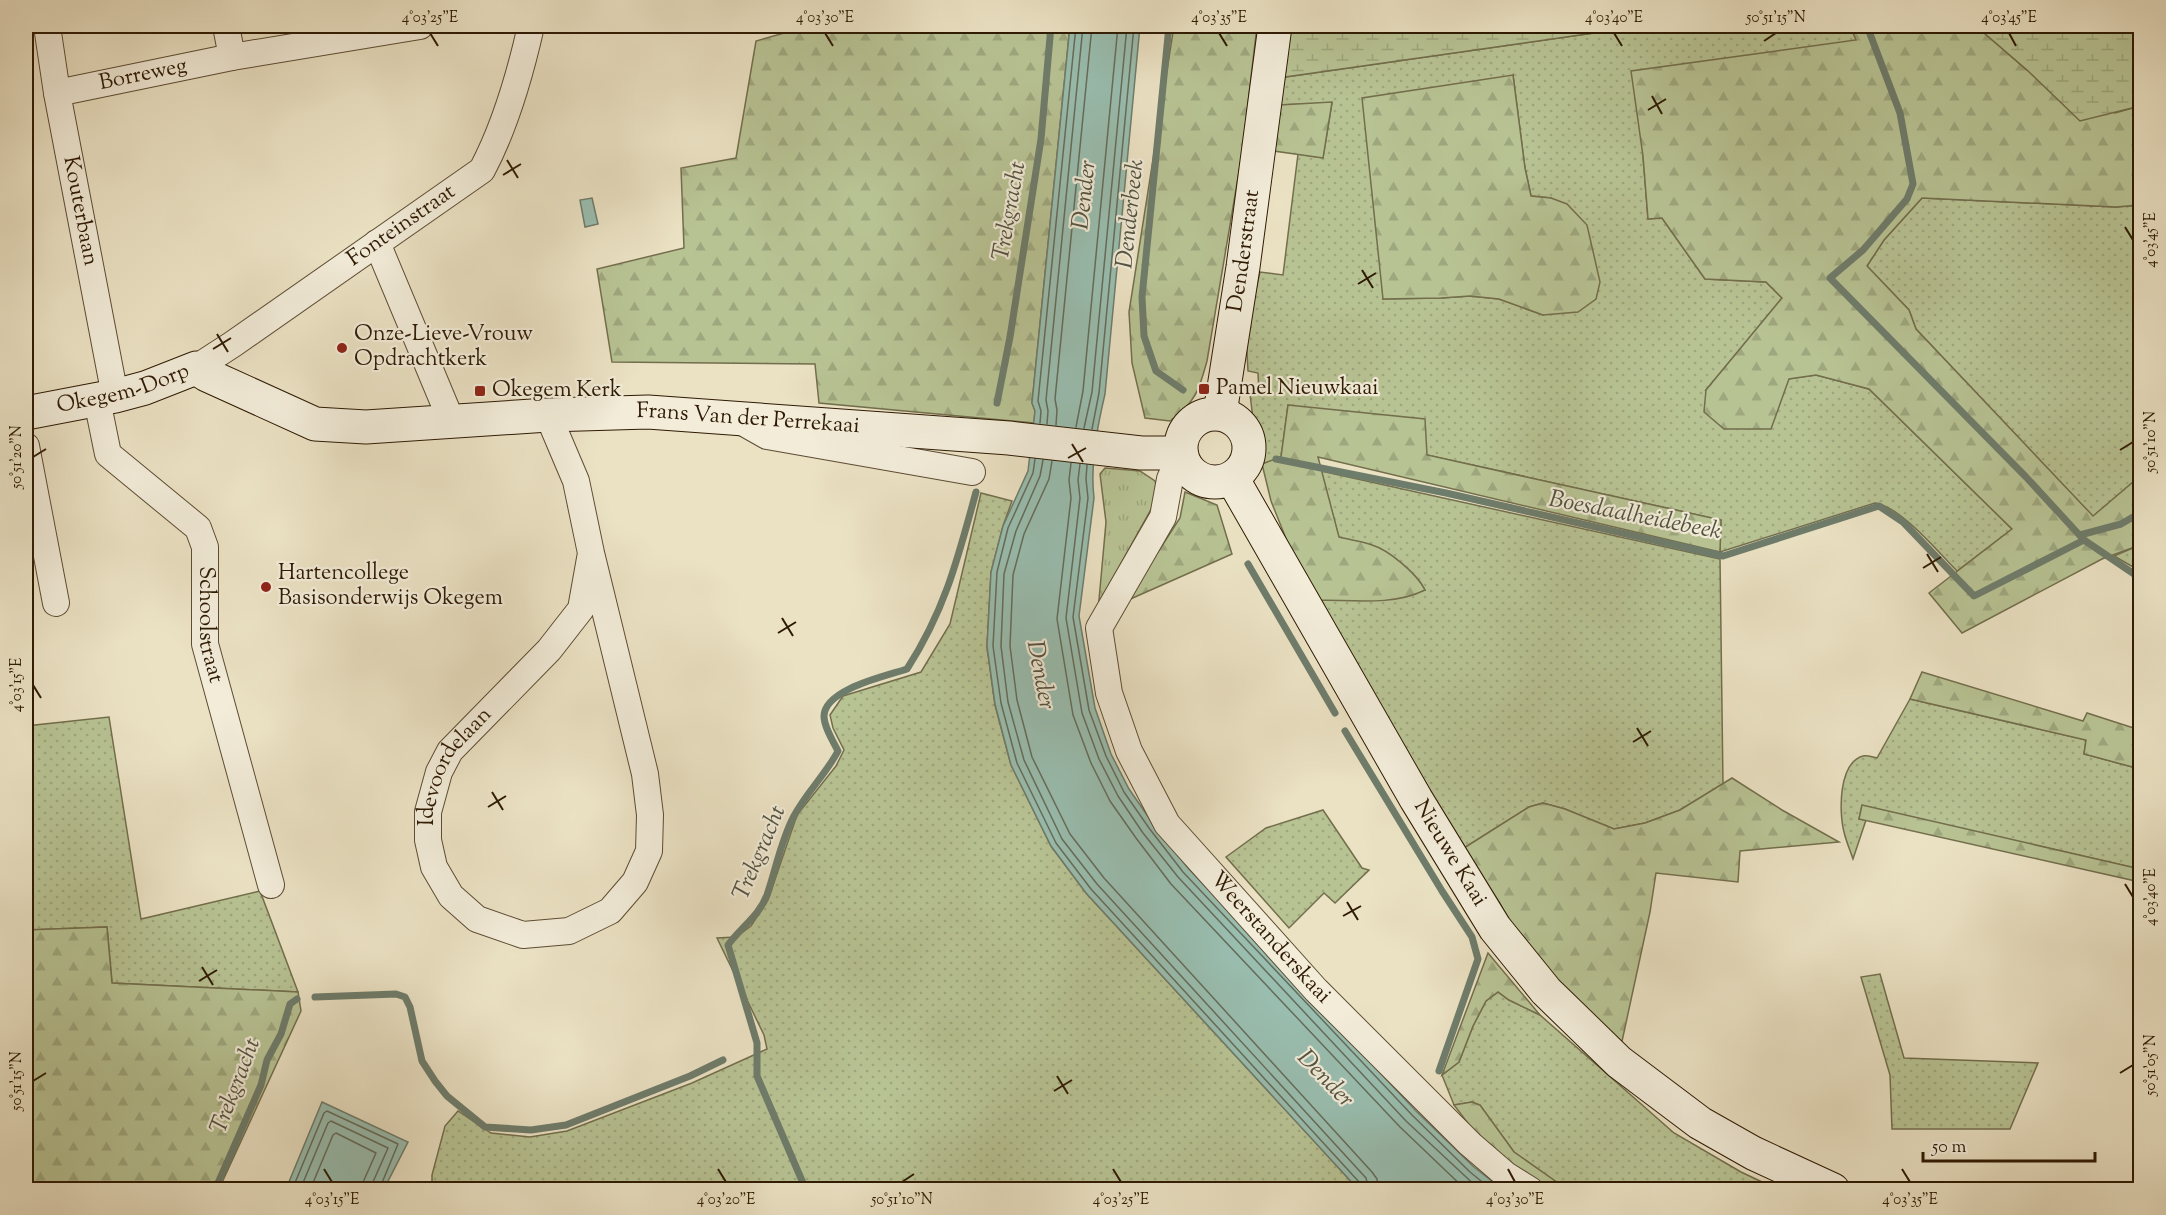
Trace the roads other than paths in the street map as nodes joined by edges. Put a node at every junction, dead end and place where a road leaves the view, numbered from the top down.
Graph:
1 (47, 26) edge
2 (226, 26) edge
3 (420, 26) edge
4 (531, 26) edge
5 (1275, 26) edge
6 (372, 30) edge
7 (232, 57) junction
8 (57, 93) junction
9 (376, 243) junction
10 (196, 368) junction
11 (106, 398) junction
12 (26, 413) edge
13 (1221, 413) junction
14 (563, 414) junction
15 (736, 418) junction
16 (451, 420) junction
17 (315, 424) joint
18 (26, 446) edge
19 (1181, 453) junction
20 (972, 472) dead end
21 (1232, 478) junction
22 (591, 553) junction
23 (56, 603) dead end
24 (271, 885) dead end
25 (1530, 1190) edge
26 (1833, 1190) edge

1 - 8 street, Kouterbaan
2 - 7 street
3 - 6 street, Borreweg
4 - 9 street, Fonteinstraat
5 - 13 main road, Denderstraat
6 - 7 street, Borreweg
7 - 8 street, Borreweg
8 - 11 street, Kouterbaan
9 - 10 street, Fonteinstraat
9 - 16 street
10 - 11 main road, Okegem-Dorp
10 - 17 main road, Okegem-Dorp
11 - 12 main road, Okegem-Dorp
11 - 24 street, Schoolstraat
13 - 19 main road
13 - 21 main road
14 - 15 main road, Frans Van der Perrekaai
14 - 16 main road, Frans Van der Perrekaai
14 - 22 street, Idevoordelaan
15 - 19 main road, Frans Van der Perrekaai
15 - 20 street, Frans Van der Perrekaai
16 - 17 main road, Frans Van der Perrekaai
18 - 23 street
19 - 21 main road
19 - 25 street, Weerstanderskaai
21 - 26 main road, Nieuwe Kaai
22 - 22 street, Idevoordelaan

